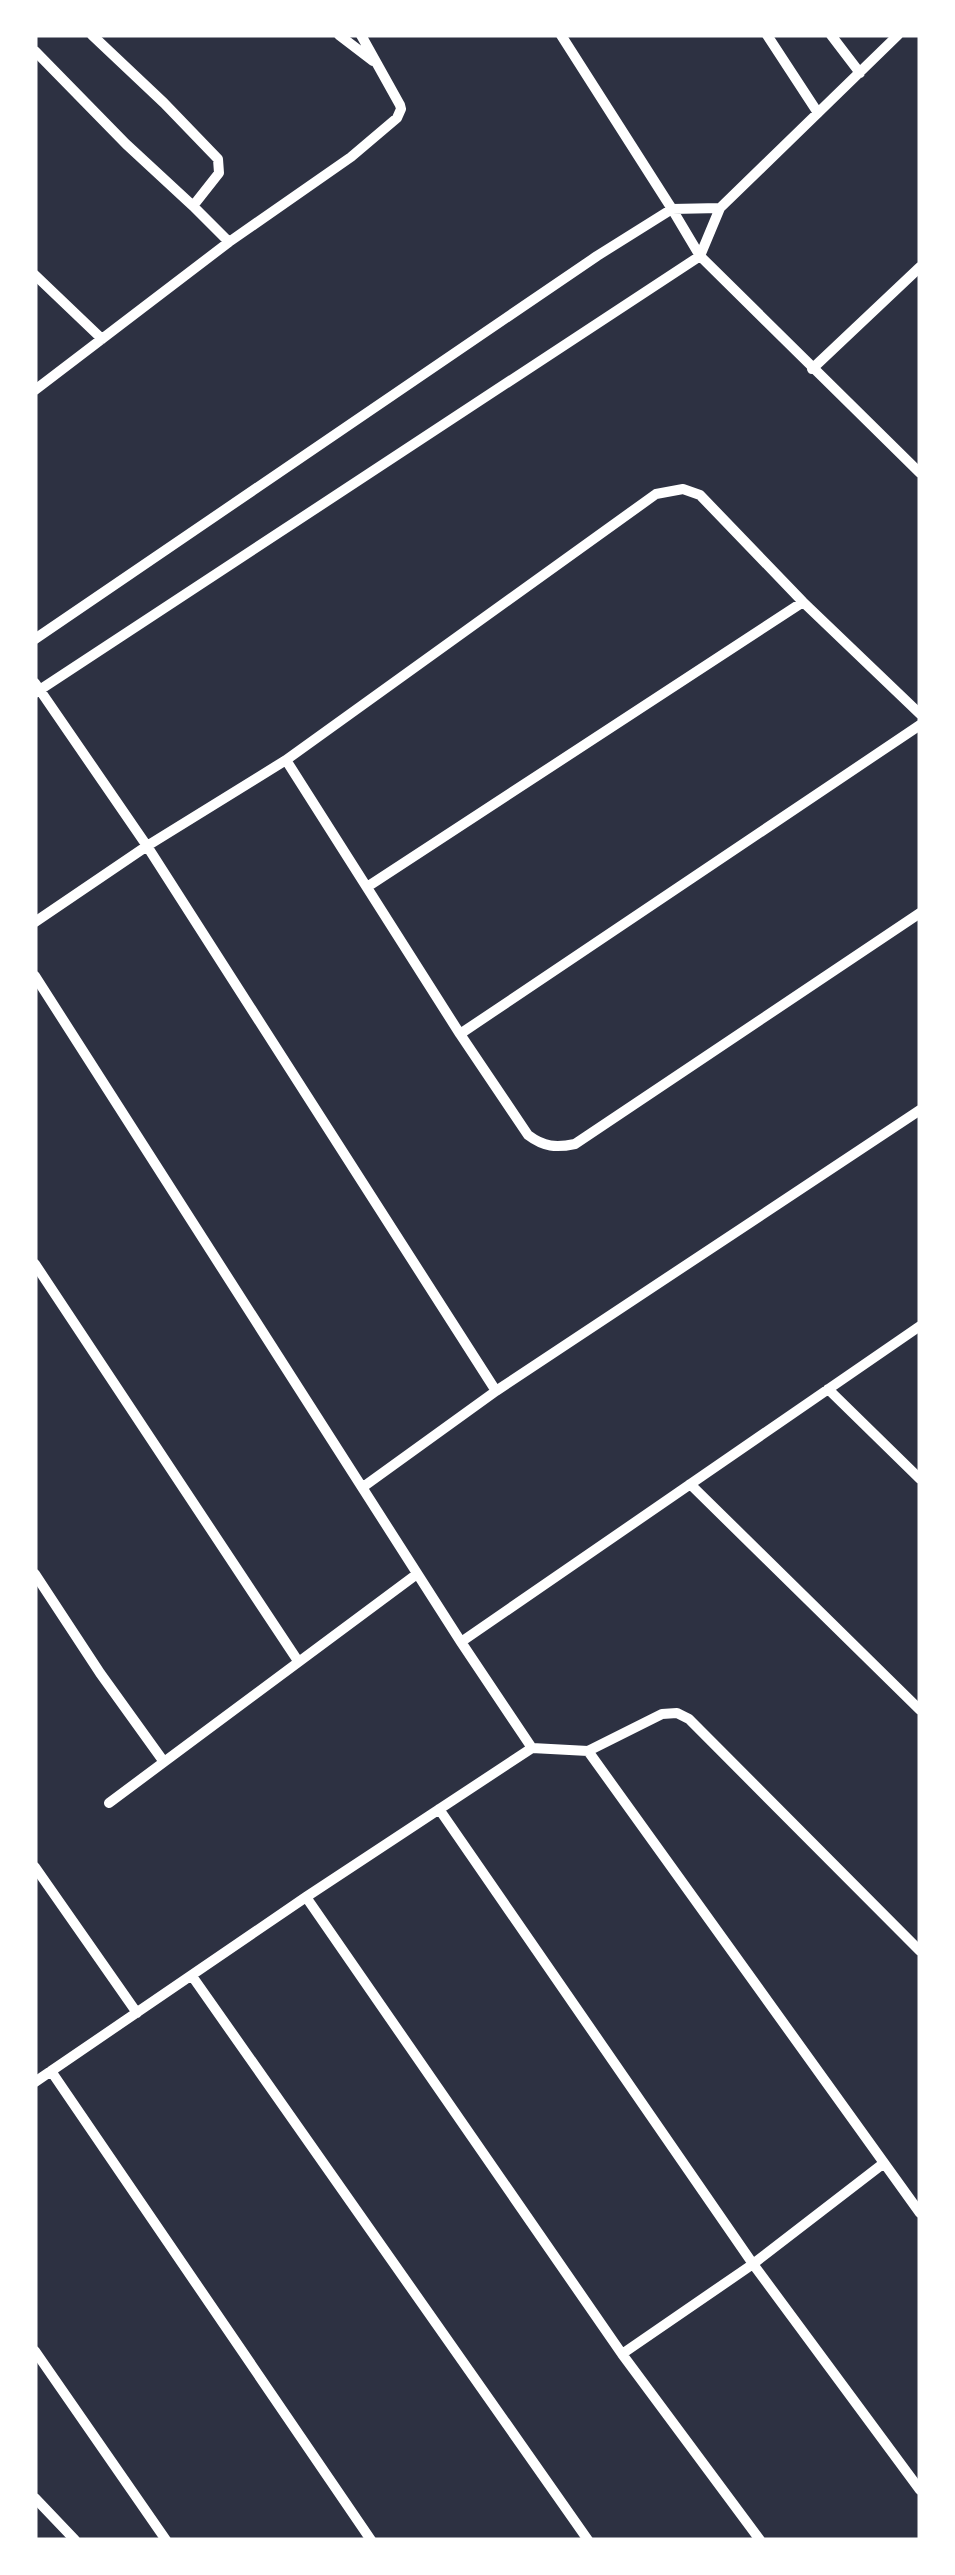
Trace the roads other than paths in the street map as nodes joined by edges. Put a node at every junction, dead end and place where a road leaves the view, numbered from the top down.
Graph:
1 (92, 35) edge
2 (340, 35) edge
3 (361, 35) edge
4 (561, 35) edge
5 (767, 35) edge
6 (831, 35) edge
7 (898, 35) edge
8 (35, 51) edge
9 (381, 68) junction
10 (860, 73) junction
11 (818, 113) junction
12 (193, 206) junction
13 (720, 208) junction
14 (672, 209) junction
15 (229, 242) junction
16 (700, 256) junction
17 (920, 267) edge
18 (35, 275) edge
19 (102, 339) junction
20 (812, 369) junction
21 (35, 390) edge
22 (920, 472) edge
23 (803, 602) junction
24 (35, 639) edge
25 (36, 689) edge
26 (920, 714) edge
27 (920, 725) edge
28 (286, 760) junction
29 (147, 846) junction
30 (367, 887) junction
31 (920, 913) edge
32 (35, 922) edge
33 (35, 976) edge
34 (460, 1034) junction
35 (920, 1110) edge
36 (35, 1264) edge
37 (920, 1326) edge
38 (828, 1389) junction
39 (496, 1391) junction
40 (920, 1479) edge
41 (690, 1484) junction
42 (363, 1487) junction
43 (35, 1574) edge
44 (418, 1574) junction
45 (460, 1642) junction
46 (298, 1662) junction
47 (920, 1710) edge
48 (532, 1748) junction
49 (588, 1751) junction
50 (164, 1762) junction
51 (109, 1803) dead end
52 (439, 1808) junction
53 (35, 1867) edge
54 (306, 1897) junction
55 (920, 1951) edge
56 (192, 1976) junction
57 (137, 2013) junction
58 (51, 2071) junction
59 (35, 2082) edge
60 (884, 2163) junction
61 (920, 2213) edge
62 (753, 2264) junction
63 (35, 2351) edge
64 (622, 2354) junction
65 (920, 2490) edge
66 (35, 2498) edge
67 (75, 2540) edge
68 (166, 2540) edge
69 (371, 2540) edge
70 (588, 2540) edge
71 (760, 2540) edge

1 - 12 street
2 - 9 street
3 - 9 street
4 - 14 street
5 - 11 street
6 - 10 street
7 - 10 street
8 - 12 street
9 - 15 street
10 - 11 street
11 - 13 street
12 - 15 street
13 - 14 street
13 - 16 street
14 - 16 street
14 - 24 street
15 - 19 street
16 - 20 street
16 - 25 street
17 - 20 street
18 - 19 street
19 - 21 street
20 - 22 street
23 - 26 street
23 - 28 street
23 - 30 street
25 - 29 street
27 - 34 street
28 - 29 street
28 - 30 street
29 - 32 street
29 - 39 street
30 - 34 street
31 - 34 street
33 - 42 street
35 - 39 street
36 - 46 street
37 - 38 street
38 - 40 street
38 - 41 street
39 - 42 street
41 - 45 street
41 - 47 street
42 - 44 street
43 - 50 street
44 - 45 street
44 - 46 street
45 - 48 street
46 - 50 street
48 - 49 street
48 - 52 street
49 - 55 street
49 - 60 street
50 - 51 street
52 - 54 street
52 - 62 street
53 - 57 street
54 - 56 street
54 - 64 street
56 - 57 street
56 - 70 street
57 - 58 street
58 - 59 street
58 - 69 street
60 - 61 street
60 - 62 street
62 - 64 street
62 - 65 street
63 - 68 street
64 - 71 street
66 - 67 street

